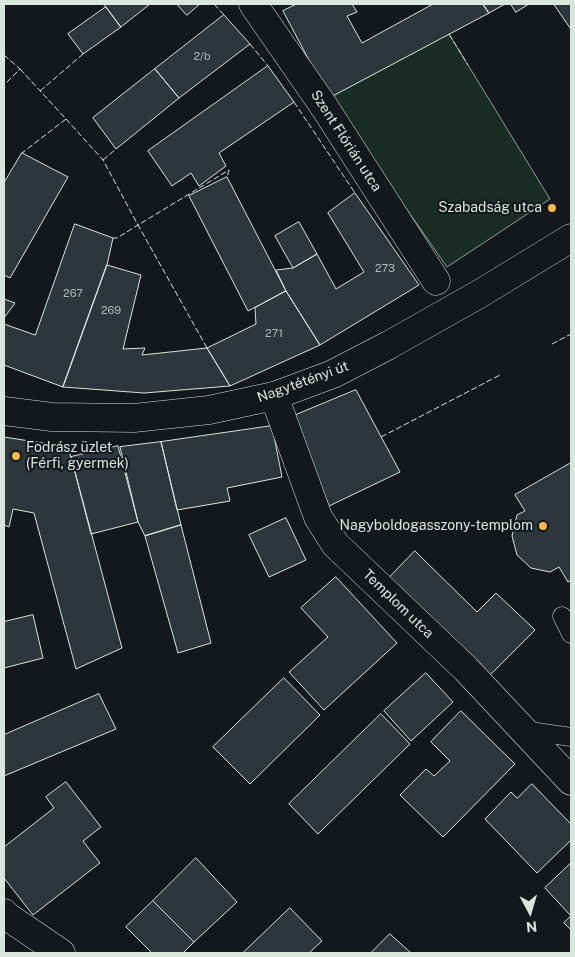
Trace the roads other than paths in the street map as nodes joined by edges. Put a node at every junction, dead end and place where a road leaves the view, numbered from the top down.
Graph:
1 (253, 4) edge
2 (571, 238) edge
3 (436, 281) dead end
4 (274, 396) junction
5 (4, 411) edge
6 (562, 616) dead end
7 (571, 634) edge
8 (523, 730) junction
9 (571, 737) edge
10 (571, 781) edge
11 (5, 917) edge
12 (60, 953) edge

1 - 3 street, Szent Flórián utca
2 - 4 street, Nagytétényi út
4 - 5 street, Nagytétényi út
4 - 8 street, Templom utca
6 - 7 lane
8 - 9 lane
8 - 10 street, Templom utca
11 - 12 street

